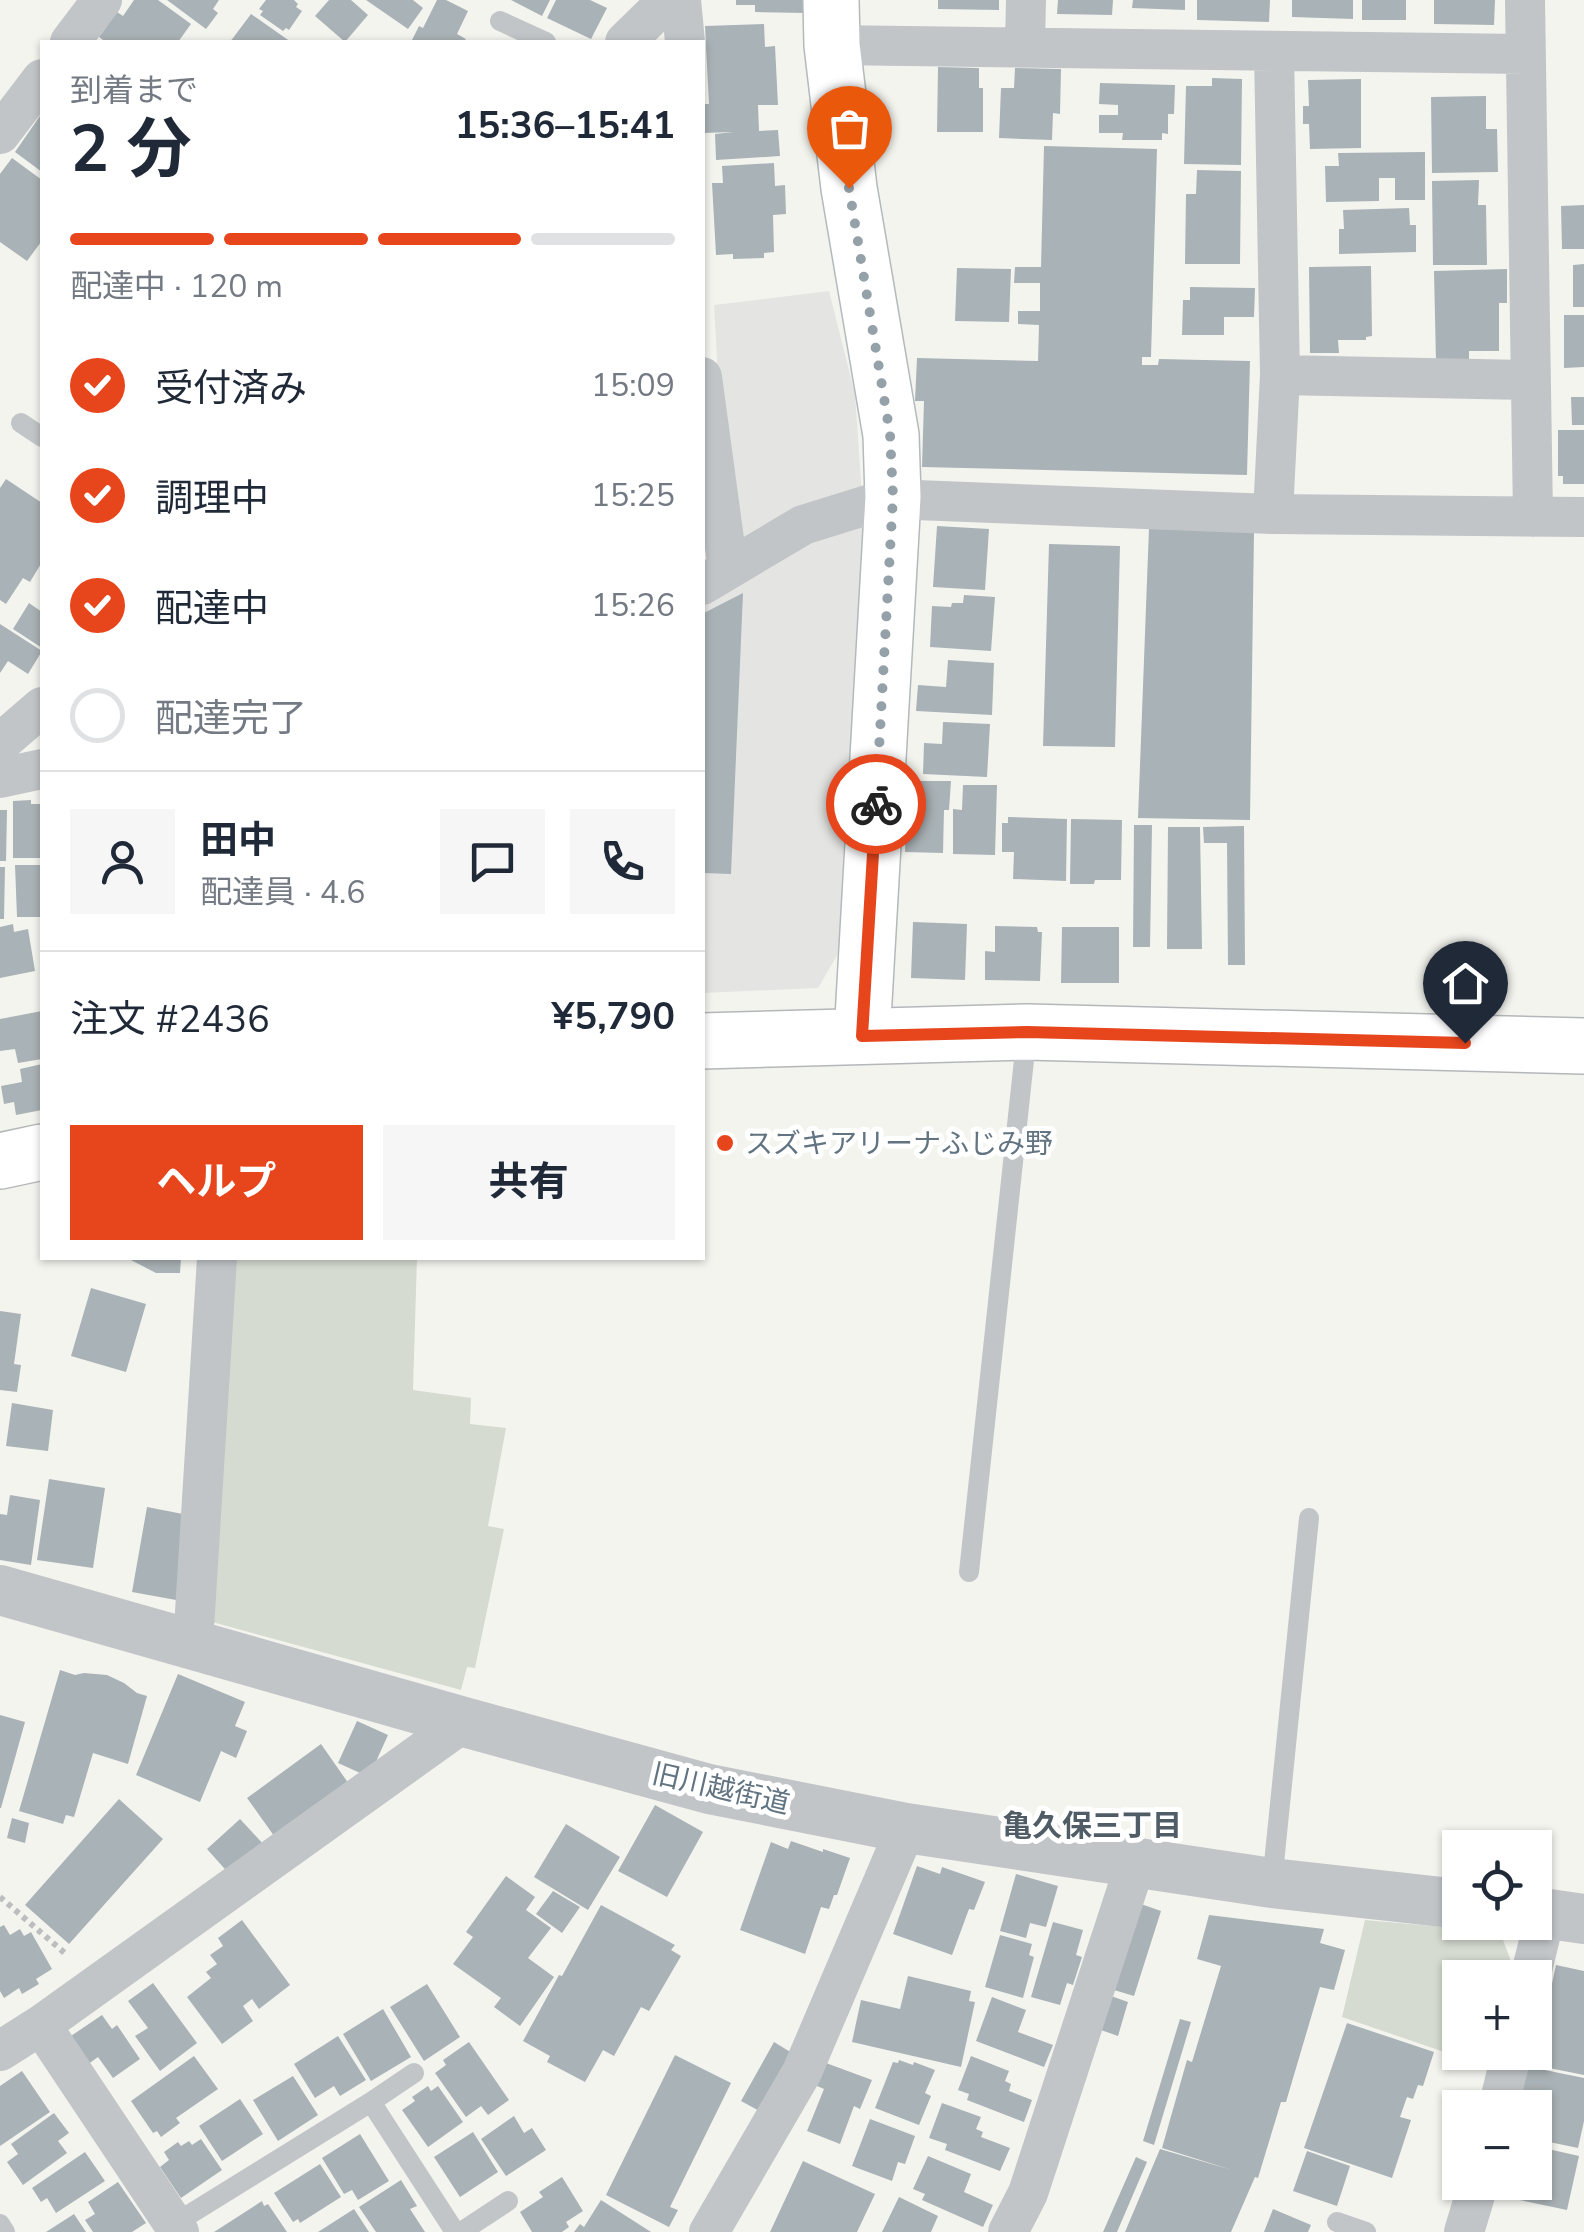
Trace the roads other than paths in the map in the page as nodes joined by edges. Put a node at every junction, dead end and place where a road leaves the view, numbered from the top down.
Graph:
1 (102, 0) edge
2 (681, 0) edge
3 (1026, 0) edge
4 (1525, 0) edge
5 (500, 22) dead end
6 (831, 22) edge
7 (72, 40) edge
8 (541, 40) edge
9 (684, 40) edge
10 (1025, 46) junction
11 (1274, 52) junction
12 (1526, 54) junction
13 (40, 82) edge
14 (0, 134) edge
15 (1280, 374) junction
16 (1530, 380) junction
17 (21, 422) dead end
18 (705, 423) edge
19 (40, 436) edge
20 (893, 497) junction
21 (710, 499) edge
22 (1273, 514) junction
23 (1533, 517) junction
24 (1584, 518) edge
25 (716, 577) edge
26 (40, 708) edge
27 (1, 749) edge
28 (40, 767) edge
29 (1027, 1032) junction
30 (862, 1036) junction
31 (705, 1040) edge
32 (1584, 1046) edge
33 (40, 1152) edge
34 (0, 1161) edge
35 (218, 1260) edge
36 (1309, 1518) dead end
37 (970, 1572) dead end
38 (0, 1590) edge
39 (193, 1644) junction
40 (464, 1722) junction
41 (906, 1828) junction
42 (1136, 1862) junction
43 (1272, 1882) junction
44 (1442, 1902) edge
45 (1555, 1915) edge
46 (1537, 1960) edge
47 (41, 2025) junction
48 (0, 2051) edge
49 (414, 2073) dead end
50 (371, 2102) junction
51 (1473, 2200) edge
52 (508, 2201) dead end
53 (1337, 2222) dead end
54 (0, 2224) edge
55 (170, 2227) edge
56 (5, 2232) edge
57 (458, 2232) edge
58 (709, 2232) edge
59 (1008, 2232) edge
60 (1366, 2232) edge
61 (1464, 2232) edge

1 - 7 street
2 - 9 street
3 - 10 street
4 - 12 street
5 - 8 lane
6 - 10 street
6 - 20 main road
10 - 11 street
11 - 12 street
11 - 15 street
12 - 16 street
13 - 14 street
15 - 16 street
15 - 22 street
16 - 23 street
17 - 19 lane
18 - 21 street
20 - 22 street
20 - 25 street
20 - 30 main road
21 - 25 street
22 - 23 street
23 - 24 street
26 - 27 street
27 - 28 street
29 - 30 main road
29 - 32 main road
29 - 37 lane
30 - 31 main road
33 - 34 main road
35 - 39 street
36 - 43 lane
38 - 39 street, 旧川越街道
39 - 40 street, 旧川越街道
40 - 41 street, 旧川越街道
40 - 47 street
41 - 42 street, 旧川越街道
41 - 58 street
42 - 43 street, 旧川越街道
42 - 59 street
43 - 44 street, 旧川越街道
45 - 46 street
47 - 48 street
47 - 55 street
49 - 50 lane
50 - 55 lane
50 - 57 lane
51 - 61 street
52 - 57 lane
53 - 60 lane
54 - 56 lane

